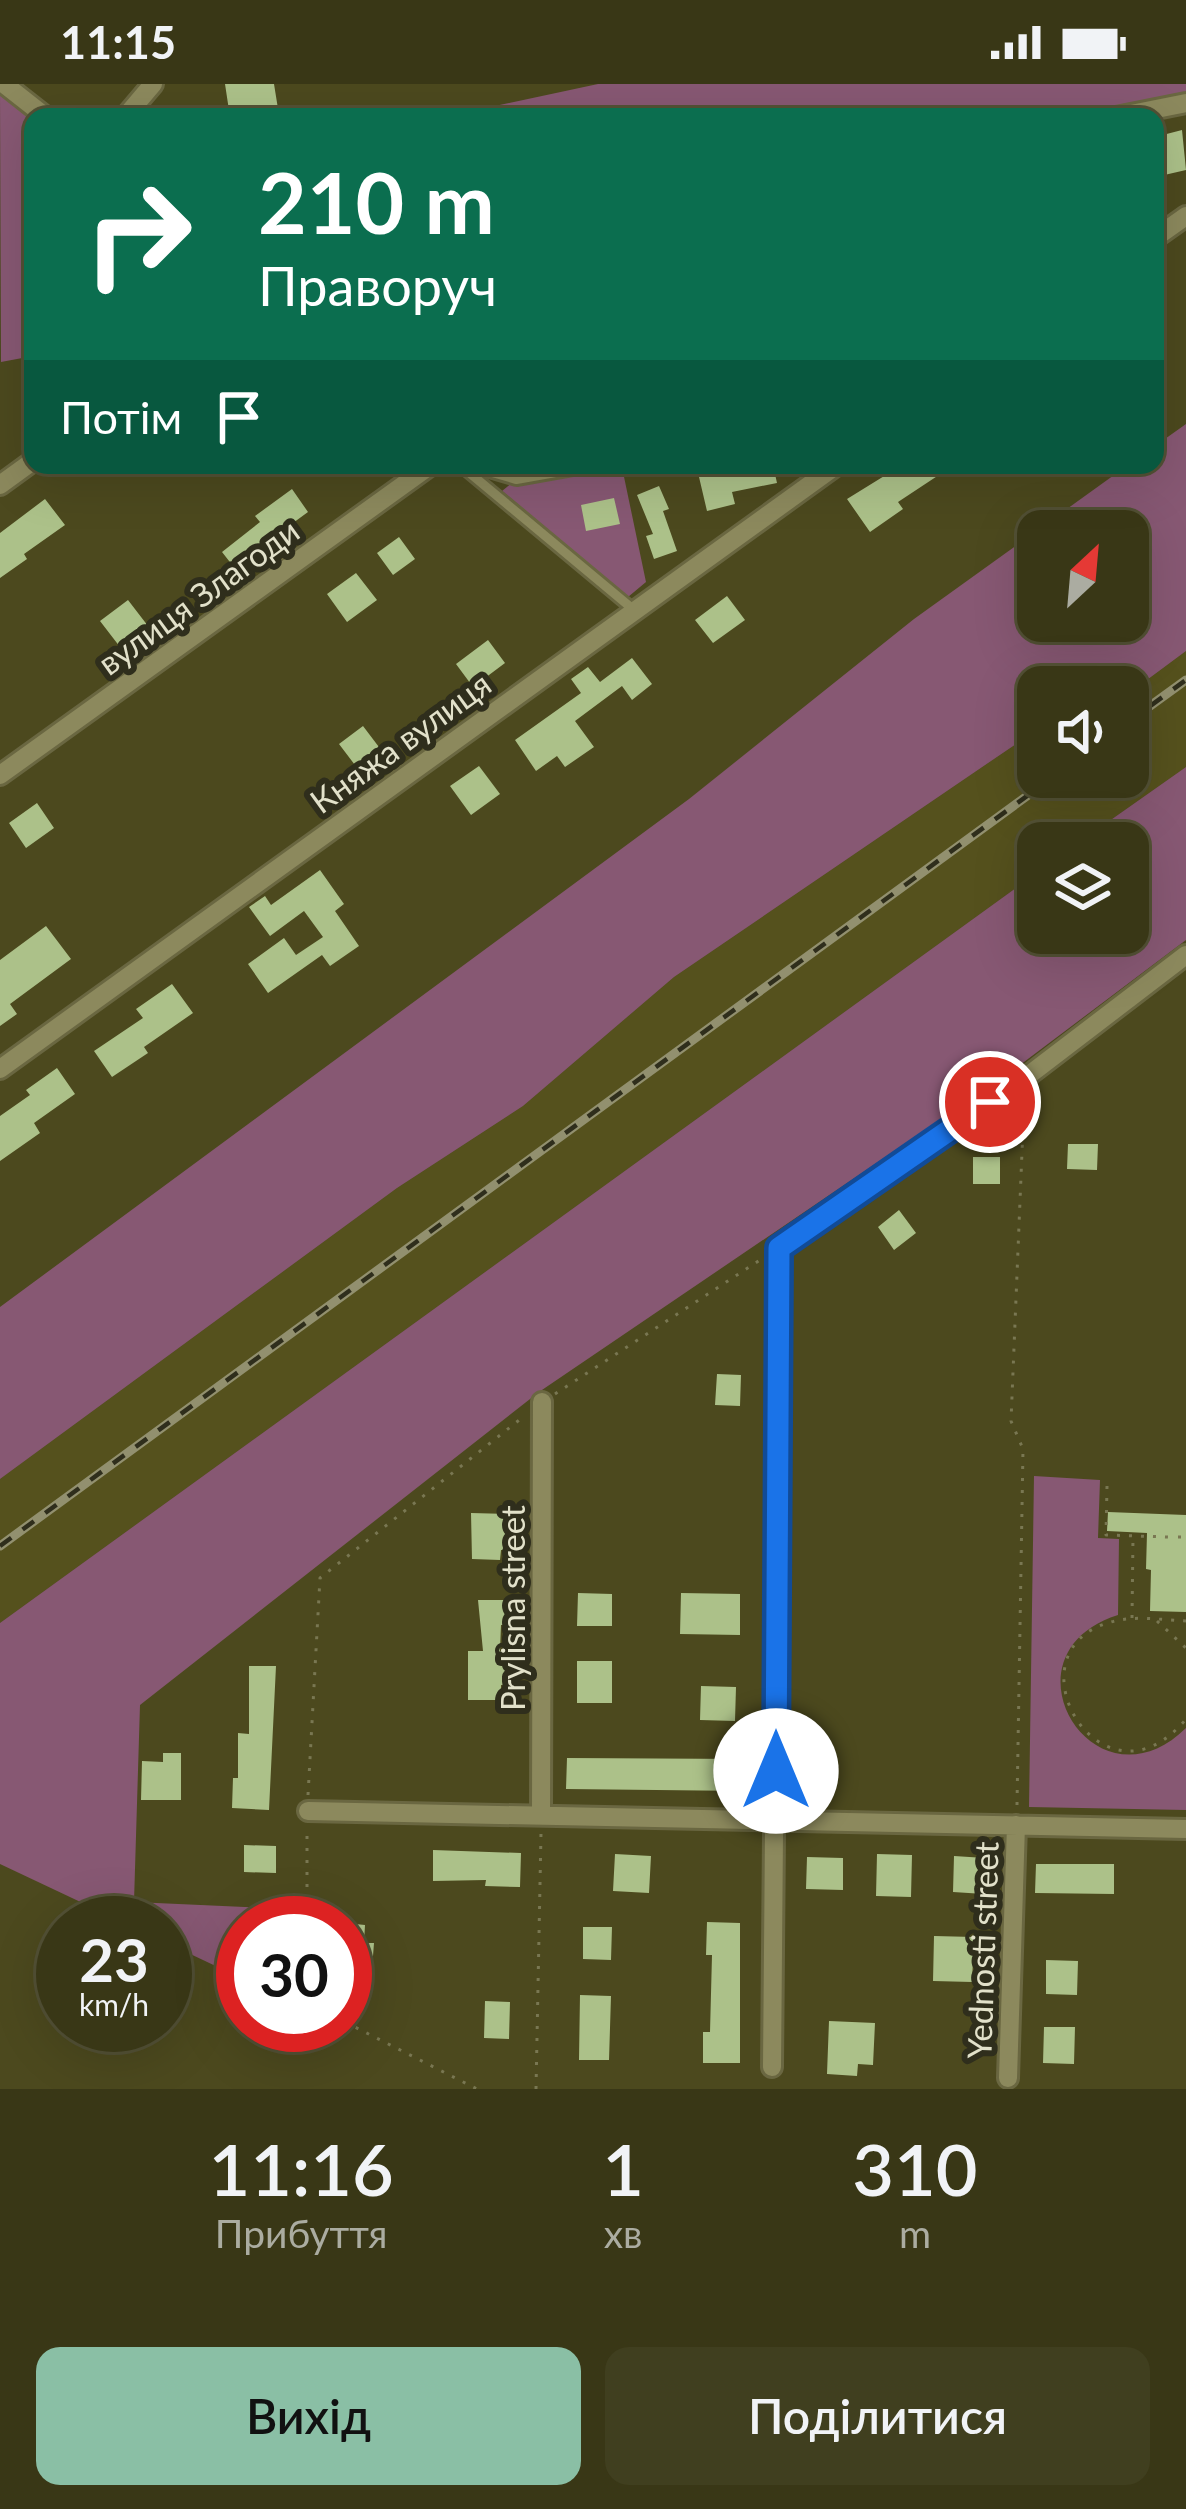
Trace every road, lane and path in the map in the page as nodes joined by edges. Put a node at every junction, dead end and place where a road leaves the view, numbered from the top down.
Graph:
1 (4, 84) edge
2 (153, 84) edge
3 (35, 108) edge
4 (133, 108) edge
5 (418, 474) edge
6 (471, 474) edge
7 (824, 474) edge
8 (634, 610) junction
9 (0, 775) edge
10 (1186, 955) edge
11 (0, 1069) edge
12 (1025, 1078) junction
13 (542, 1402) dead end
14 (1107, 1486) dead end
15 (1133, 1536) junction
16 (1168, 1537) dead end
17 (1178, 1537) dead end
18 (1186, 1538) edge
19 (320, 1578) dead end
20 (1132, 1619) junction
21 (1156, 1620) junction
22 (1186, 1621) edge
23 (1186, 1648) edge
24 (1186, 1719) edge
25 (308, 1810) junction
26 (541, 1814) junction
27 (776, 1818) junction
28 (1016, 1825) junction
29 (1186, 1829) edge
30 (307, 1896) edge
31 (372, 2036) edge
32 (772, 2067) dead end
33 (1008, 2078) dead end
34 (477, 2089) edge
35 (536, 2089) edge

1 - 3 street
2 - 4 street
5 - 9 street, вулиця Злагоди
6 - 8 lane
7 - 8 street, Княжа вулиця
8 - 11 street, Княжа вулиця
10 - 12 street
12 - 27 street
12 - 28 path
13 - 26 street, Prylisna street
14 - 15 path
15 - 16 path
15 - 20 path
17 - 18 path
19 - 25 path
20 - 21 path
20 - 24 path
21 - 22 path
21 - 23 path
25 - 26 street
25 - 30 path
26 - 27 street
26 - 35 path
27 - 28 street
27 - 32 street
28 - 29 street
28 - 33 street, Yednosti street
31 - 34 path

